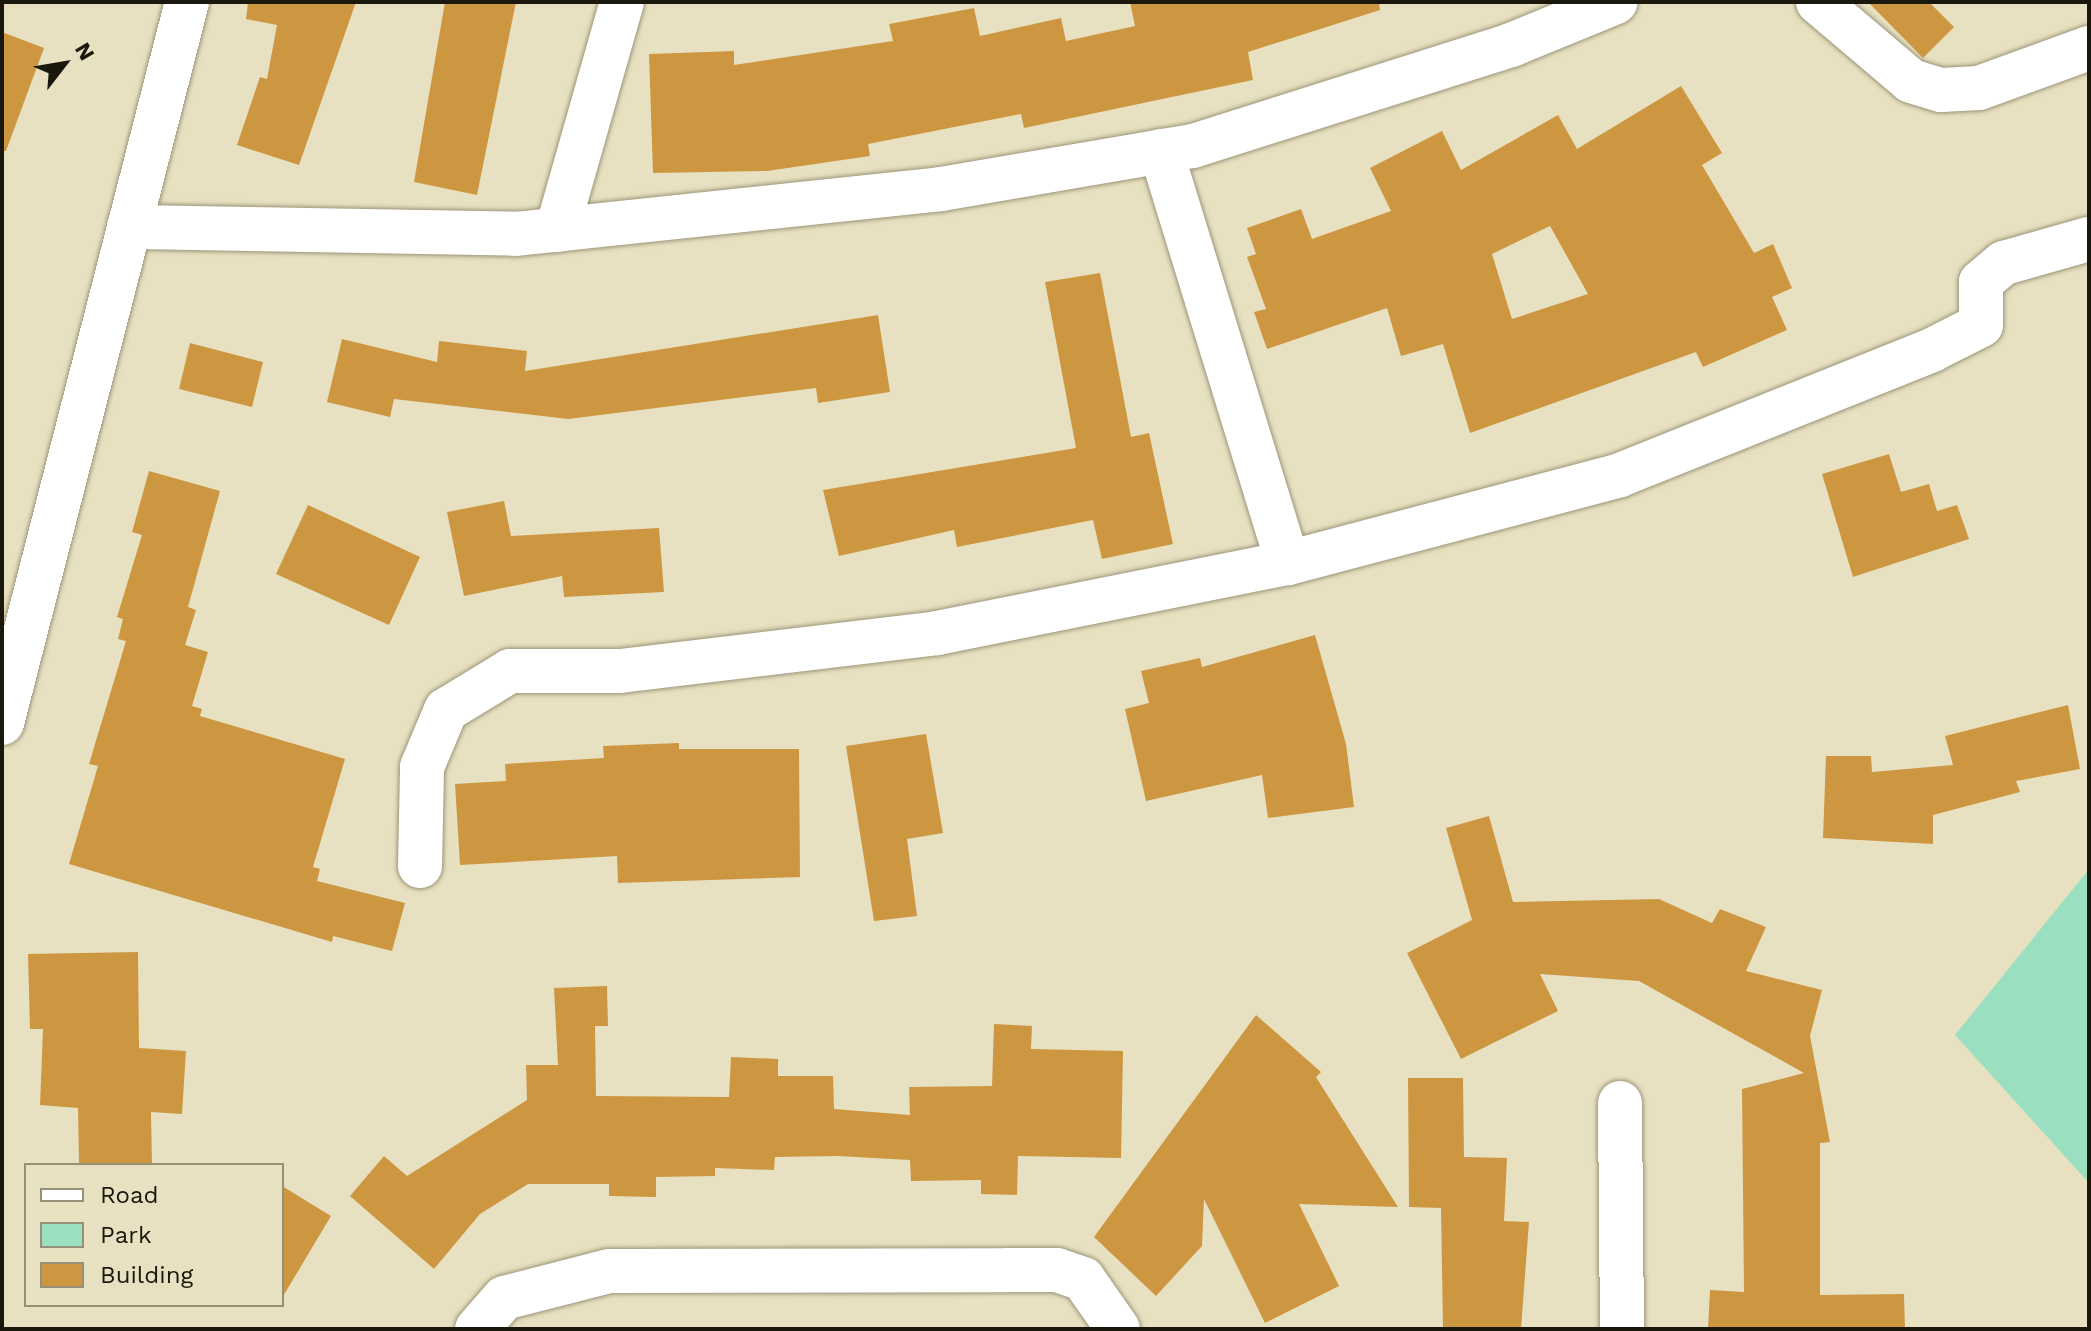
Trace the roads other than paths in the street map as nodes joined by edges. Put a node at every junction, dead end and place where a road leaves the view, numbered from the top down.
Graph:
1 (187, 2) edge
2 (622, 2) edge
3 (1616, 2) edge
4 (1818, 2) edge
5 (2089, 48) edge
6 (1161, 151) junction
7 (129, 227) junction
8 (557, 230) junction
9 (2089, 239) edge
10 (1288, 563) junction
11 (2, 723) edge
12 (420, 866) dead end
13 (1620, 1103) dead end
14 (477, 1329) edge
15 (1118, 1329) edge
16 (1622, 1329) edge

1 - 7 street
2 - 8 street
3 - 6 street
4 - 5 street
6 - 8 street
6 - 10 street
7 - 8 street
7 - 11 street
9 - 10 street
10 - 12 street
13 - 16 street
14 - 15 street

